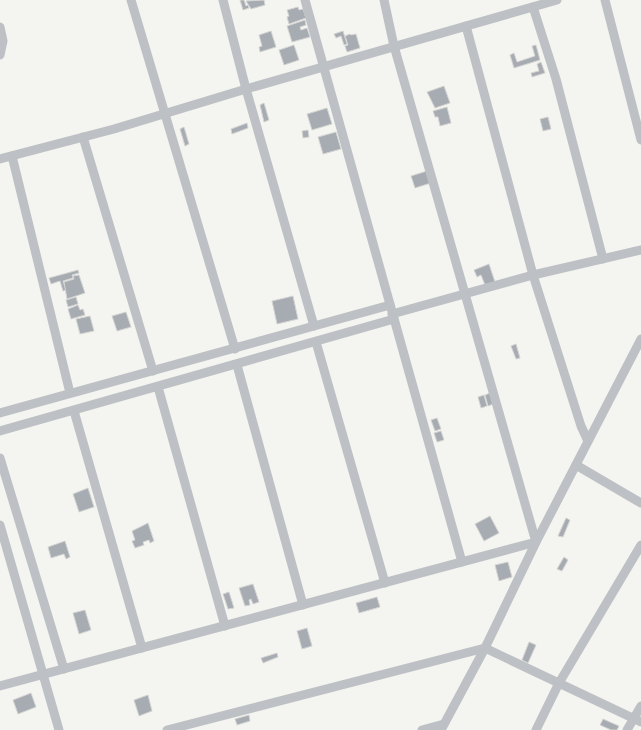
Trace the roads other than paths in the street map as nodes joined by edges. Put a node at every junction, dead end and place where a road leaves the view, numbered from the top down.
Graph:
1 (131, 0) edge
2 (223, 0) edge
3 (305, 0) edge
4 (384, 0) edge
5 (557, 0) edge
6 (605, 0) edge
7 (534, 7) junction
8 (466, 26) junction
9 (0, 27) edge
10 (394, 46) junction
11 (0, 55) edge
12 (324, 66) junction
13 (246, 89) junction
14 (164, 114) junction
15 (83, 137) junction
16 (641, 140) edge
17 (12, 156) junction
18 (0, 159) edge
19 (641, 250) edge
20 (603, 259) junction
21 (533, 275) junction
22 (465, 295) junction
23 (390, 305) junction
24 (393, 317) junction
25 (314, 326) junction
26 (641, 339) edge
27 (316, 342) junction
28 (235, 349) junction
29 (237, 365) junction
30 (153, 371) junction
31 (158, 387) junction
32 (70, 393) junction
33 (74, 411) junction
34 (0, 412) edge
35 (0, 431) edge
36 (588, 441) junction
37 (0, 458) edge
38 (576, 465) junction
39 (641, 503) edge
40 (0, 525) edge
41 (536, 542) junction
42 (641, 545) edge
43 (462, 562) junction
44 (385, 583) junction
45 (303, 605) junction
46 (225, 626) junction
47 (142, 648) junction
48 (485, 648) junction
49 (64, 669) junction
50 (43, 675) junction
51 (559, 683) junction
52 (0, 686) edge
53 (641, 706) edge
54 (638, 720) edge
55 (442, 727) edge
56 (59, 730) edge
57 (166, 730) edge
58 (422, 730) edge
59 (536, 730) edge
60 (627, 730) edge

1 - 14 street
2 - 13 street
3 - 12 street
4 - 10 street
5 - 7 street
6 - 16 street
7 - 8 street
7 - 20 street
8 - 10 street
8 - 21 street
9 - 11 street
10 - 12 street
10 - 22 street
12 - 13 street
12 - 23 street
13 - 14 street
13 - 25 street
14 - 15 street
14 - 28 street
15 - 17 street
15 - 30 street
17 - 18 street
17 - 32 street
19 - 20 street
20 - 21 street
21 - 22 street
21 - 36 street
22 - 24 street
22 - 41 street
23 - 24 street
23 - 25 street
24 - 27 street
24 - 43 street
25 - 28 street
26 - 36 street
27 - 29 street
27 - 44 street
28 - 30 street
29 - 31 street
29 - 45 street
30 - 32 street
31 - 33 street
31 - 46 street
32 - 34 street
33 - 35 street
33 - 47 street
36 - 38 street
37 - 49 street
38 - 39 street
38 - 41 street
40 - 50 street
41 - 43 street
41 - 48 street
42 - 51 street
43 - 44 street
44 - 45 street
45 - 46 street
46 - 47 street
47 - 49 street
48 - 51 street
48 - 55 street
48 - 57 street
49 - 50 street
50 - 52 street
50 - 56 street
51 - 54 street
51 - 59 street
53 - 54 street
54 - 60 street
55 - 58 street

